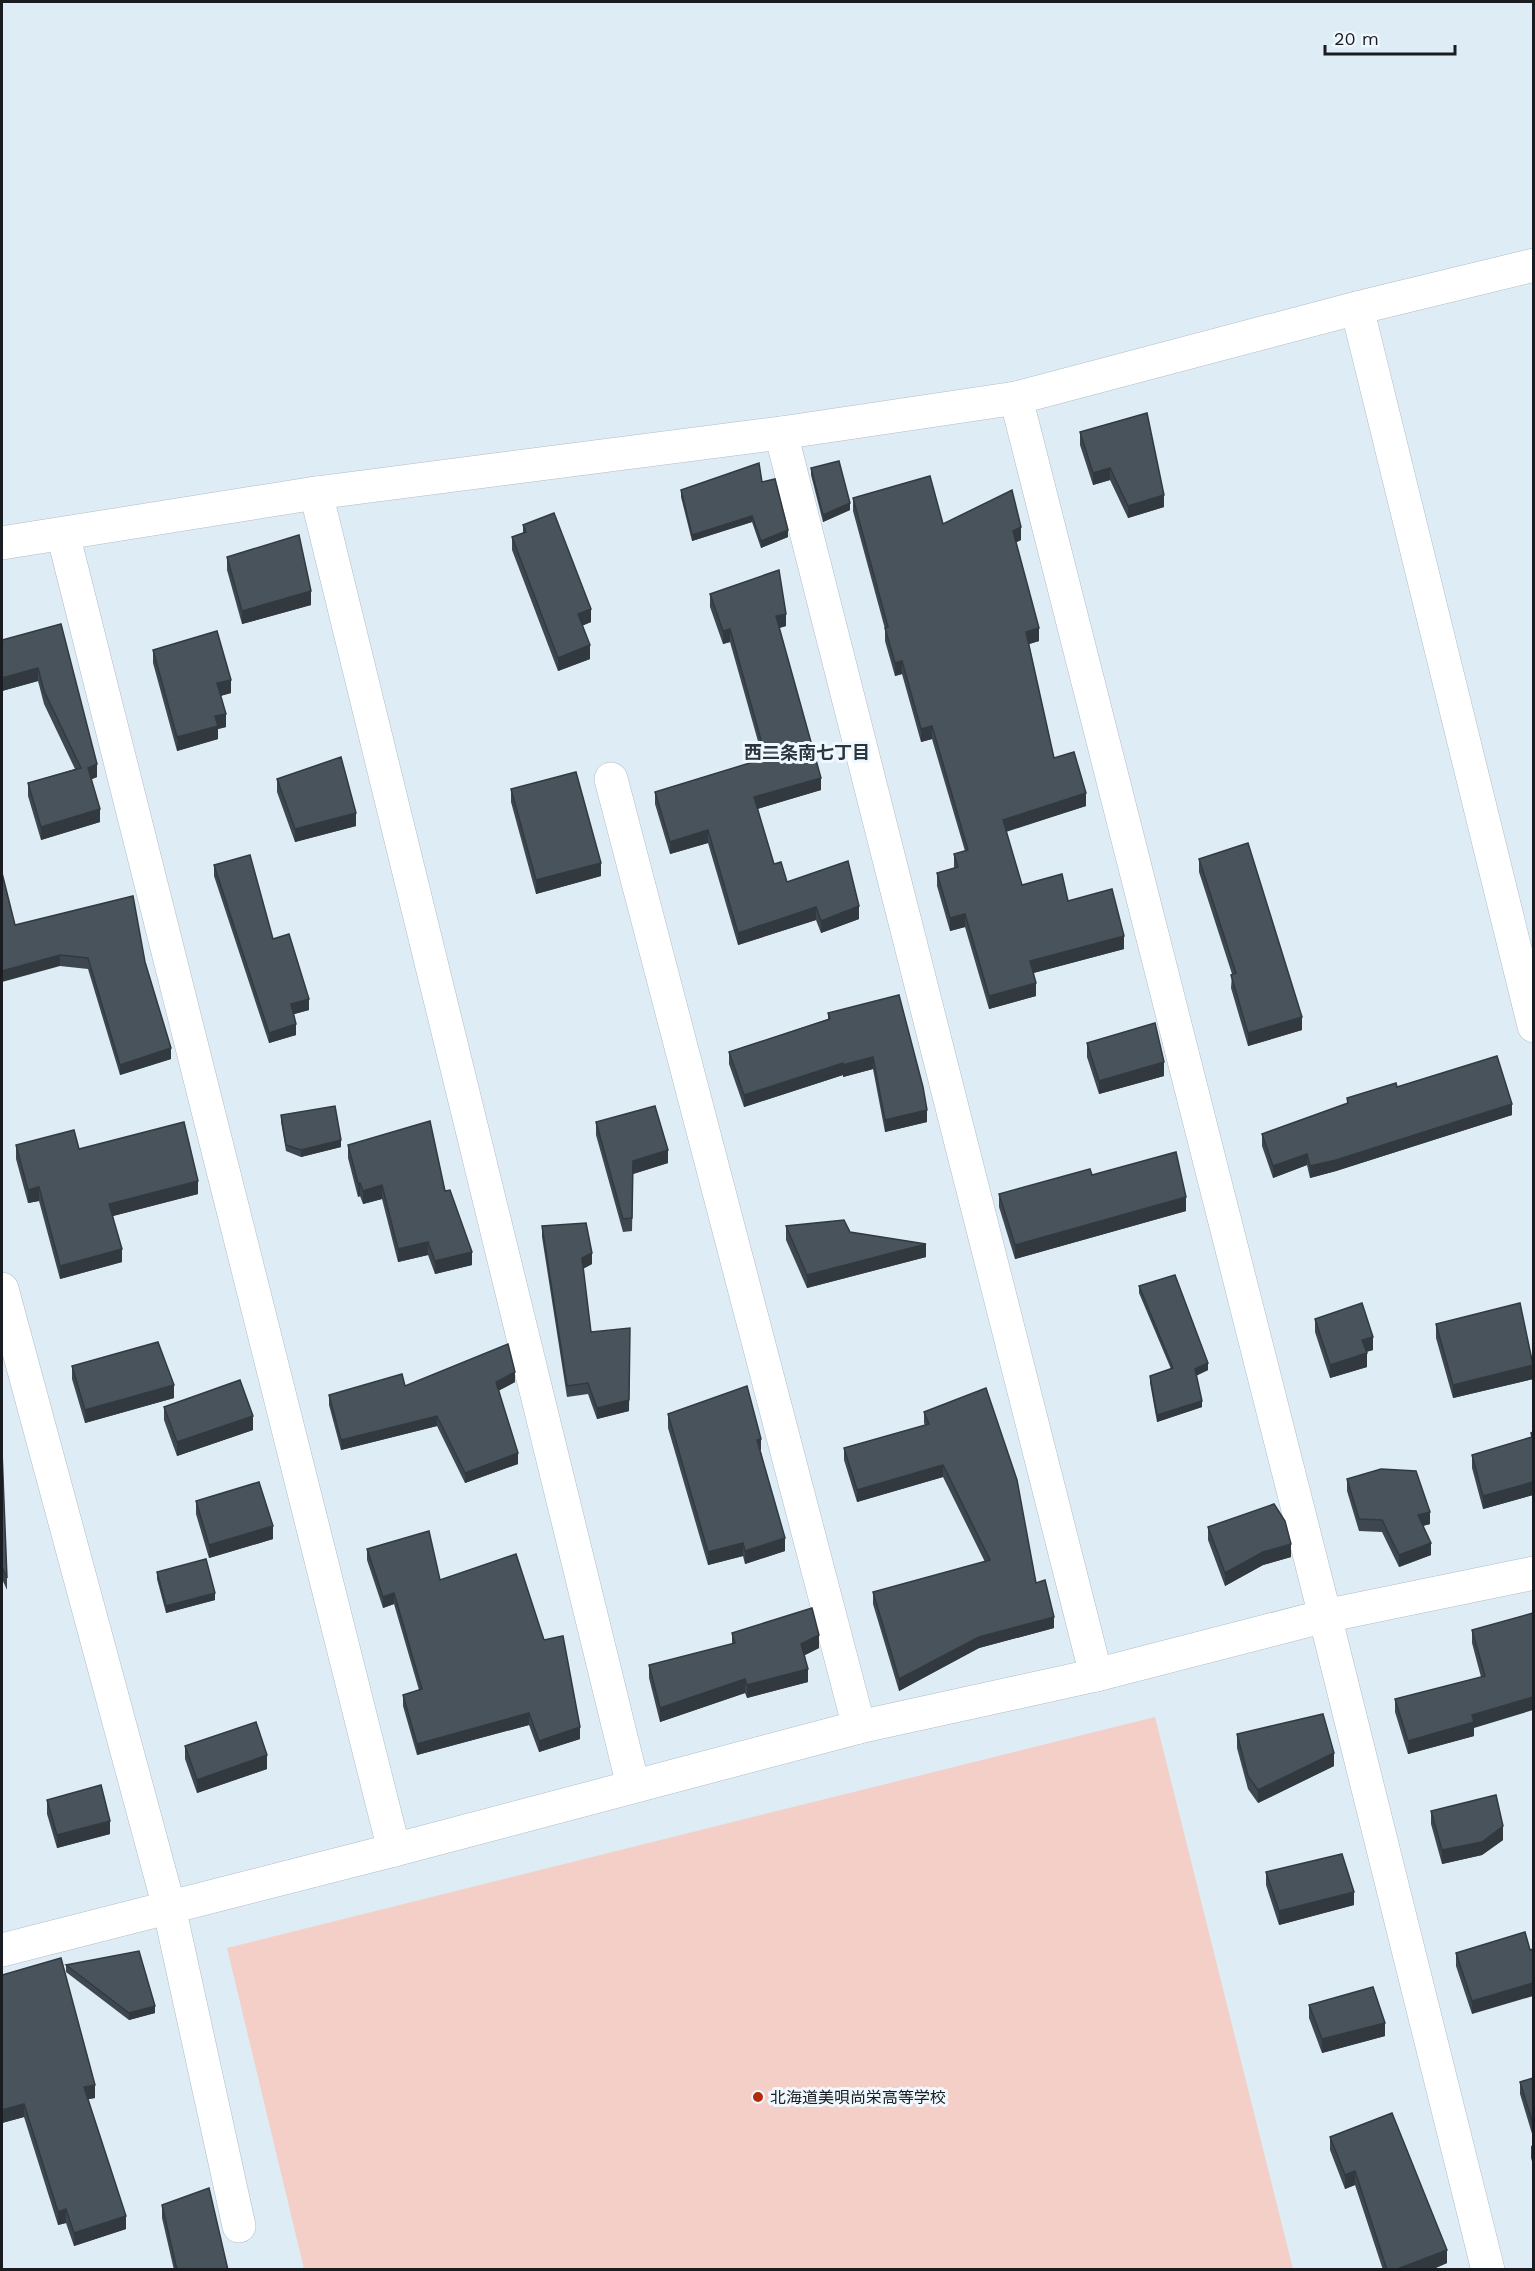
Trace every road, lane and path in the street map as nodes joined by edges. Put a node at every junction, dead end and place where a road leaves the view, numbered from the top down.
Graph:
1 (1533, 265) edge
2 (1357, 308) junction
3 (1016, 398) junction
4 (781, 434) junction
5 (316, 493) junction
6 (63, 534) junction
7 (2, 543) edge
8 (611, 778) dead end
9 (1533, 1026) edge
10 (2, 1289) edge
11 (1533, 1573) edge
12 (1325, 1617) junction
13 (1096, 1675) junction
14 (859, 1727) junction
15 (633, 1786) junction
16 (394, 1850) junction
17 (169, 1907) junction
18 (2, 1950) edge
19 (239, 2226) dead end
20 (1488, 2270) edge

1 - 2 street
2 - 3 street
2 - 9 street
3 - 4 street
3 - 12 street
4 - 5 street
4 - 13 street
5 - 6 street
5 - 15 street
6 - 7 street
6 - 16 street
8 - 14 street
10 - 17 street
11 - 12 street
12 - 13 street
12 - 20 street
13 - 14 street
14 - 15 street
15 - 16 street
16 - 17 street
17 - 18 street
17 - 19 street

